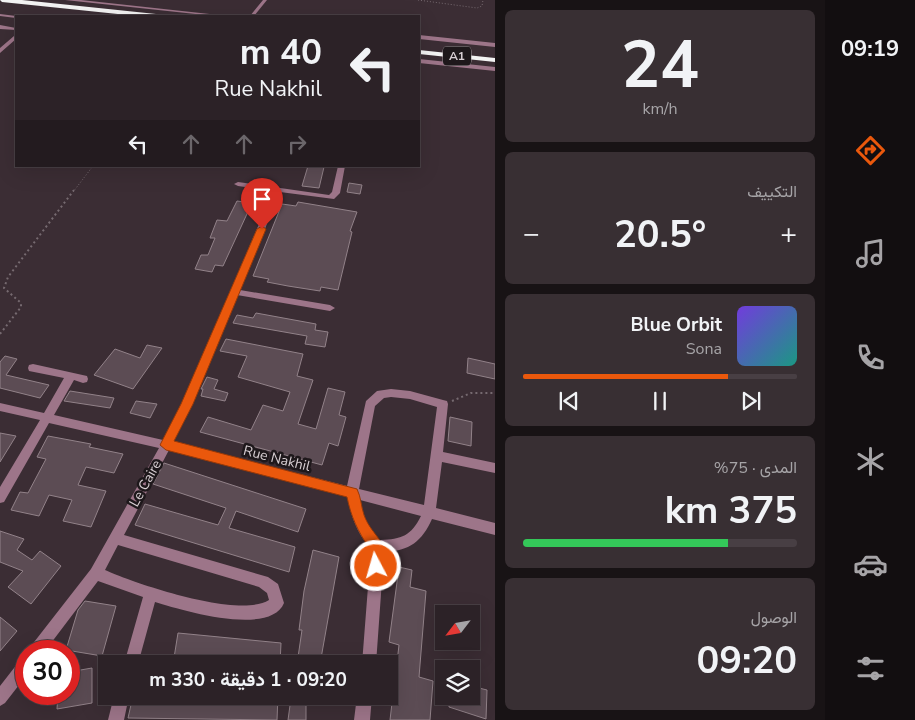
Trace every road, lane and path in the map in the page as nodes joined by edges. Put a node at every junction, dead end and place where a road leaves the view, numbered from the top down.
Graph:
1 (2, 0) edge
2 (68, 0) edge
3 (265, 0) edge
4 (418, 0) edge
5 (483, 0) edge
6 (0, 7) edge
7 (0, 15) edge
8 (76, 15) edge
9 (146, 15) edge
10 (216, 15) edge
11 (253, 15) edge
12 (15, 17) edge
13 (0, 27) edge
14 (15, 28) edge
15 (420, 37) edge
16 (15, 38) edge
17 (420, 44) edge
18 (495, 45) edge
19 (0, 51) edge
20 (420, 52) edge
21 (495, 52) edge
22 (420, 60) edge
23 (495, 60) edge
24 (495, 69) edge
25 (92, 167) edge
26 (342, 167) edge
27 (238, 184) dead end
28 (277, 190) junction
29 (235, 292) junction
30 (330, 308) dead end
31 (0, 334) edge
32 (33, 368) dead end
33 (71, 376) junction
34 (83, 379) dead end
35 (495, 393) edge
36 (442, 404) junction
37 (0, 407) edge
38 (46, 416) junction
39 (166, 445) junction
40 (437, 456) junction
41 (495, 468) edge
42 (352, 493) junction
43 (0, 498) edge
44 (430, 512) junction
45 (495, 529) edge
46 (114, 538) junction
47 (378, 546) junction
48 (96, 573) junction
49 (150, 595) junction
50 (44, 640) edge
51 (133, 655) edge
52 (370, 655) edge
53 (15, 678) edge
54 (0, 698) edge
55 (120, 705) edge
56 (364, 705) edge
57 (116, 720) edge
58 (362, 720) edge

1 - 9 highway
2 - 10 street
3 - 11 street
4 - 5 path
6 - 8 highway
7 - 12 street
13 - 14 street
15 - 18 street
16 - 19 street
17 - 21 highway, A1
20 - 23 highway, A1
22 - 24 street
25 - 31 path
26 - 28 street
27 - 28 street
28 - 29 street, Le Caire
29 - 30 street
29 - 39 street, Le Caire
32 - 33 street
33 - 34 street
33 - 38 street
35 - 36 path
36 - 40 street
36 - 42 street
37 - 38 street, Rue Nakhil
38 - 39 street, Rue Nakhil
38 - 43 street
39 - 42 street, Rue Nakhil
39 - 46 street, Le Caire
40 - 41 street
40 - 44 street
42 - 44 street, Rue Nakhil
42 - 47 street
44 - 45 street, Rue Nakhil
44 - 47 street
46 - 48 street, Le Caire
46 - 49 street
47 - 52 street
48 - 49 street
48 - 50 street, Le Caire
49 - 51 street
53 - 54 street
55 - 57 street
56 - 58 street

